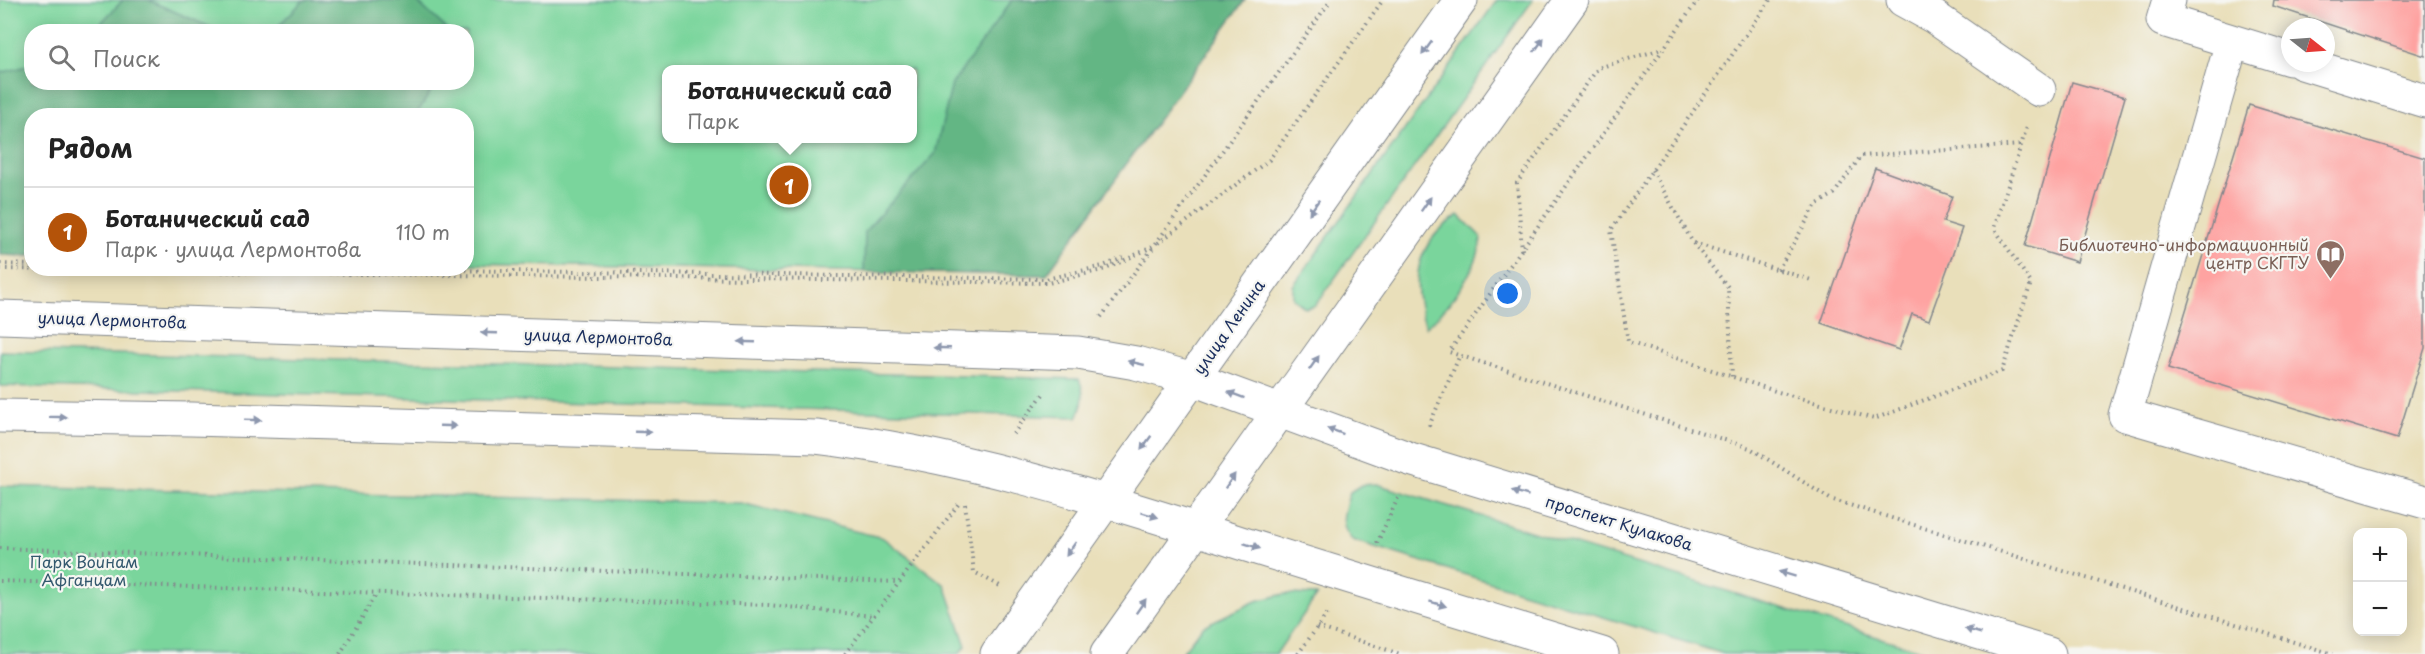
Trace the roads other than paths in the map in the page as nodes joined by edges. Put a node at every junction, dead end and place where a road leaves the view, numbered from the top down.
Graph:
1 (1461, 0) edge
2 (1572, 0) edge
3 (1903, 0) edge
4 (2169, 0) edge
5 (2232, 42) junction
6 (2281, 56) edge
7 (2331, 72) edge
8 (2039, 90) road end
9 (2425, 101) edge
10 (0, 317) edge
11 (1192, 379) junction
12 (1280, 411) junction
13 (0, 416) edge
14 (1105, 501) junction
15 (2425, 502) edge
16 (1196, 529) junction
17 (997, 654) edge
18 (1107, 654) edge
19 (1602, 654) edge
20 (2049, 654) edge

1 -> 11 main road, улица Ленина
12 -> 2 main road
3 - 8 main road
4 - 5 main road
5 - 6 main road
5 - 15 main road
7 - 9 main road
11 -> 10 main road, улица Лермонтова
12 -> 11 main road, проспект Кулакова
11 -> 14 main road, улица Ленина
16 -> 12 main road
20 -> 12 main road, проспект Кулакова
13 -> 14 main road
14 -> 16 main road
14 -> 17 main road, улица Ленина
18 -> 16 main road
16 -> 19 main road

